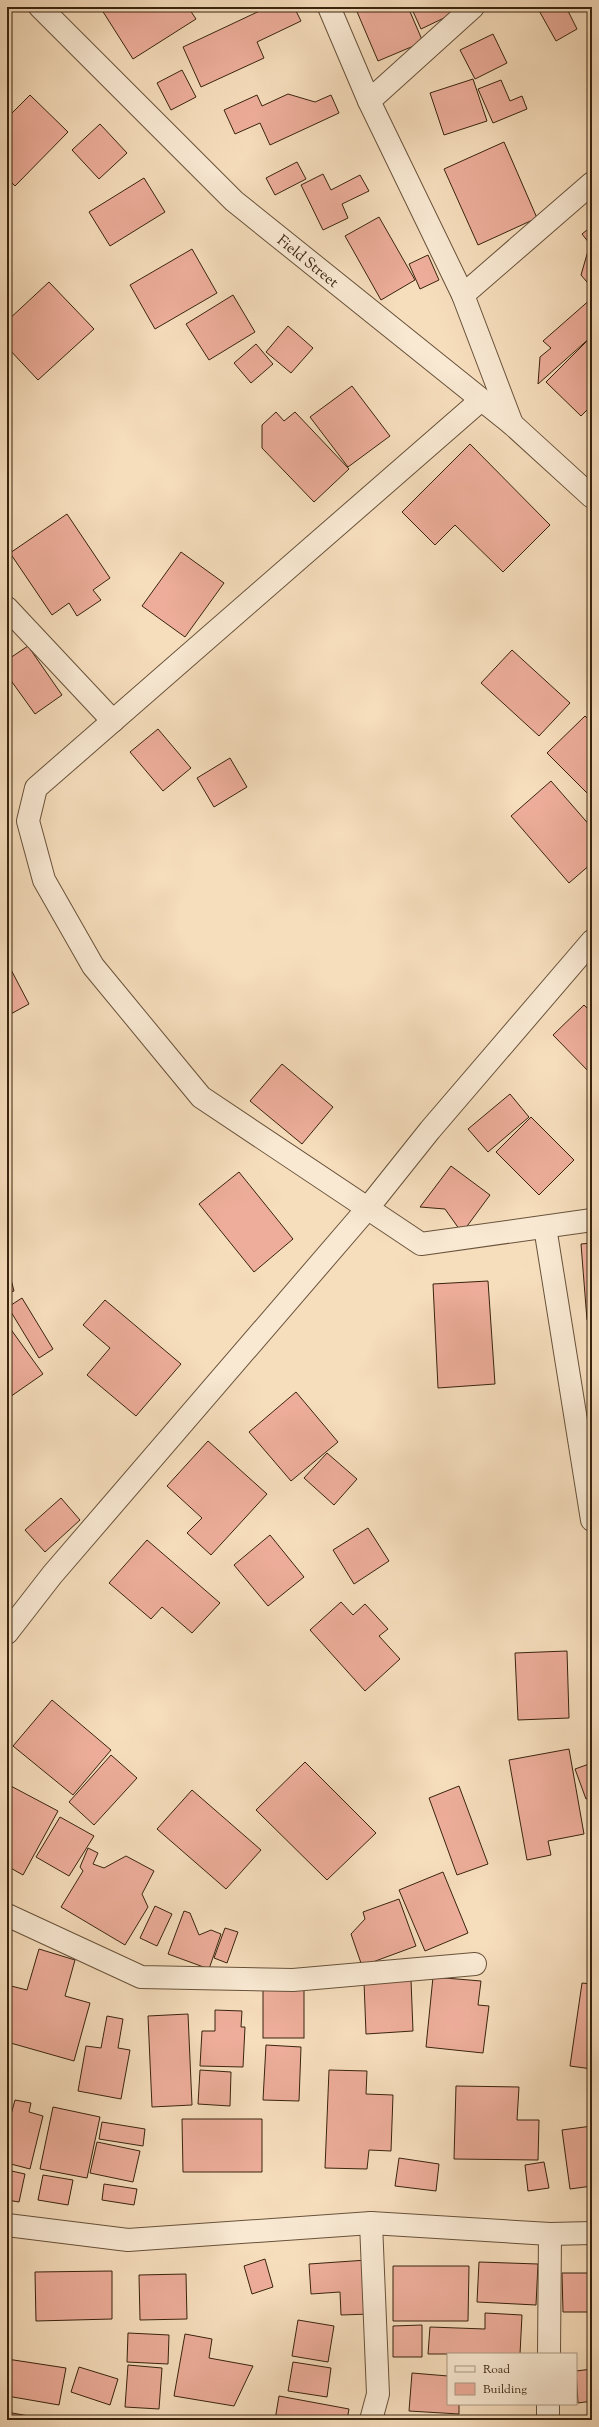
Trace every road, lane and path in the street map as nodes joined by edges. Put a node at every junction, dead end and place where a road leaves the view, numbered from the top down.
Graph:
1 (40, 7) edge
2 (329, 7) edge
3 (473, 7) edge
4 (369, 101) junction
5 (592, 183) edge
6 (463, 295) junction
7 (481, 400) junction
8 (513, 425) junction
9 (592, 498) edge
10 (7, 608) edge
11 (113, 721) junction
12 (592, 941) edge
13 (367, 1209) junction
14 (592, 1220) edge
15 (545, 1227) junction
16 (592, 1520) edge
17 (7, 1633) edge
18 (7, 1915) edge
19 (475, 1964) dead end
20 (371, 2224) junction
21 (7, 2226) edge
22 (592, 2233) edge
23 (550, 2234) junction
24 (549, 2353) edge
25 (548, 2405) edge
26 (371, 2420) edge
27 (548, 2420) edge

1 - 7 street, Field Street
2 - 4 street
3 - 4 street
4 - 6 street
5 - 6 street
6 - 8 street
7 - 8 street, Field Street
7 - 11 street
8 - 9 street, Field Street
10 - 11 street
11 - 13 street
12 - 13 street
13 - 15 street
13 - 17 street
14 - 15 street
15 - 16 street
18 - 19 street
20 - 21 street
20 - 23 street
20 - 26 street
22 - 23 street
23 - 24 street
25 - 27 street

